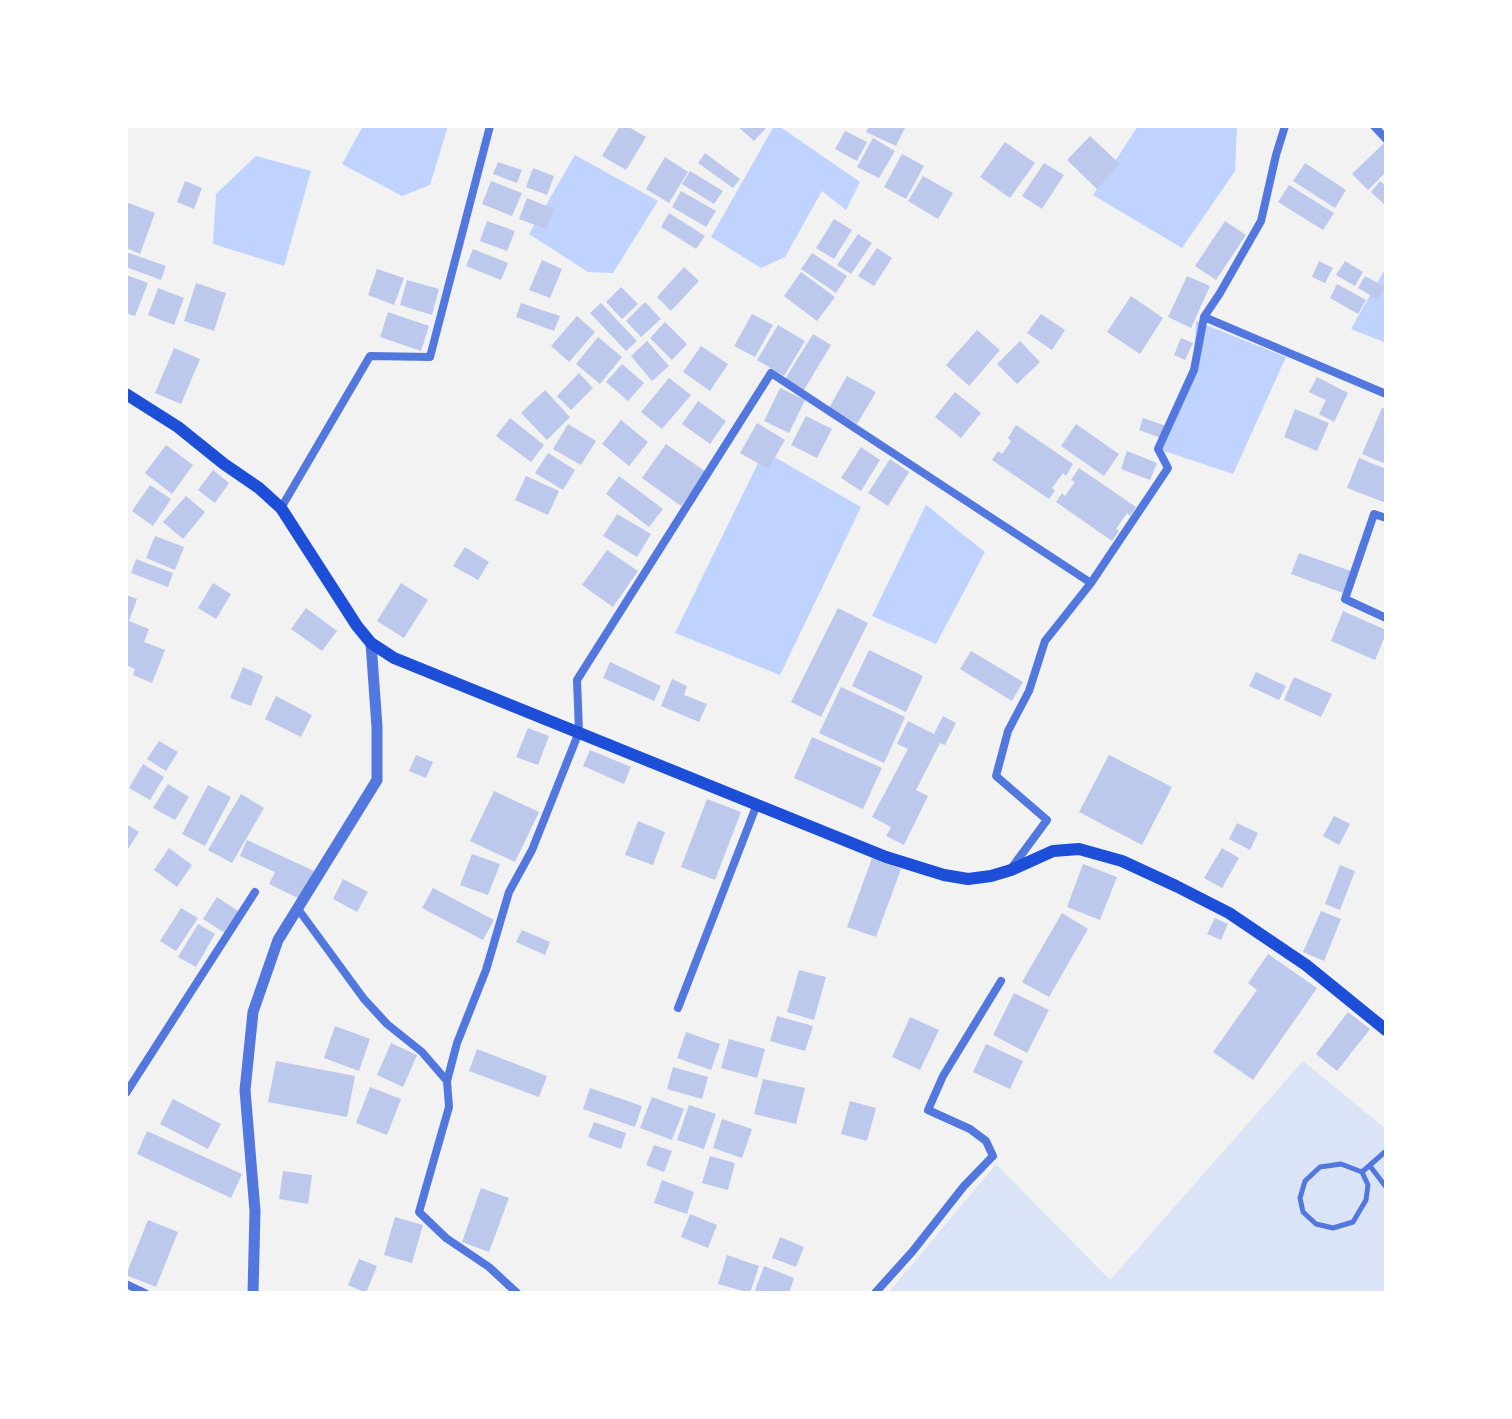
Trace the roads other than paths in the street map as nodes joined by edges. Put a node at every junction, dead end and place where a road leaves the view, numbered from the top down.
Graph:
1 (490, 126) edge
2 (1285, 126) edge
3 (1374, 126) edge
4 (1386, 139) edge
5 (1204, 317) junction
6 (126, 394) edge
7 (1386, 394) edge
8 (281, 508) junction
9 (1386, 518) edge
10 (1091, 583) junction
11 (1386, 618) edge
12 (371, 643) junction
13 (579, 732) junction
14 (757, 804) junction
15 (1011, 870) junction
16 (255, 892) dead end
17 (298, 909) junction
18 (1001, 981) dead end
19 (678, 1008) dead end
20 (1386, 1030) edge
21 (447, 1081) junction
22 (126, 1093) edge
23 (1386, 1151) edge
24 (1370, 1166) junction
25 (1362, 1172) junction
26 (1386, 1187) edge
27 (126, 1284) edge
28 (145, 1293) edge
29 (253, 1293) edge
30 (517, 1293) edge
31 (875, 1293) edge

1 - 8 street
2 - 5 street
3 - 4 street
5 - 7 street
5 - 10 street
6 - 8 main road
8 - 12 main road
9 - 11 street
10 - 13 street
10 - 15 street
12 - 13 main road
12 - 17 street
13 - 14 main road
13 - 21 street
14 - 15 main road
14 - 19 street
15 - 20 main road
16 - 22 street
17 - 21 street
17 - 29 street
18 - 31 street
21 - 30 street
23 - 24 lane
24 - 25 lane
24 - 26 lane
25 - 25 lane
27 - 28 street

